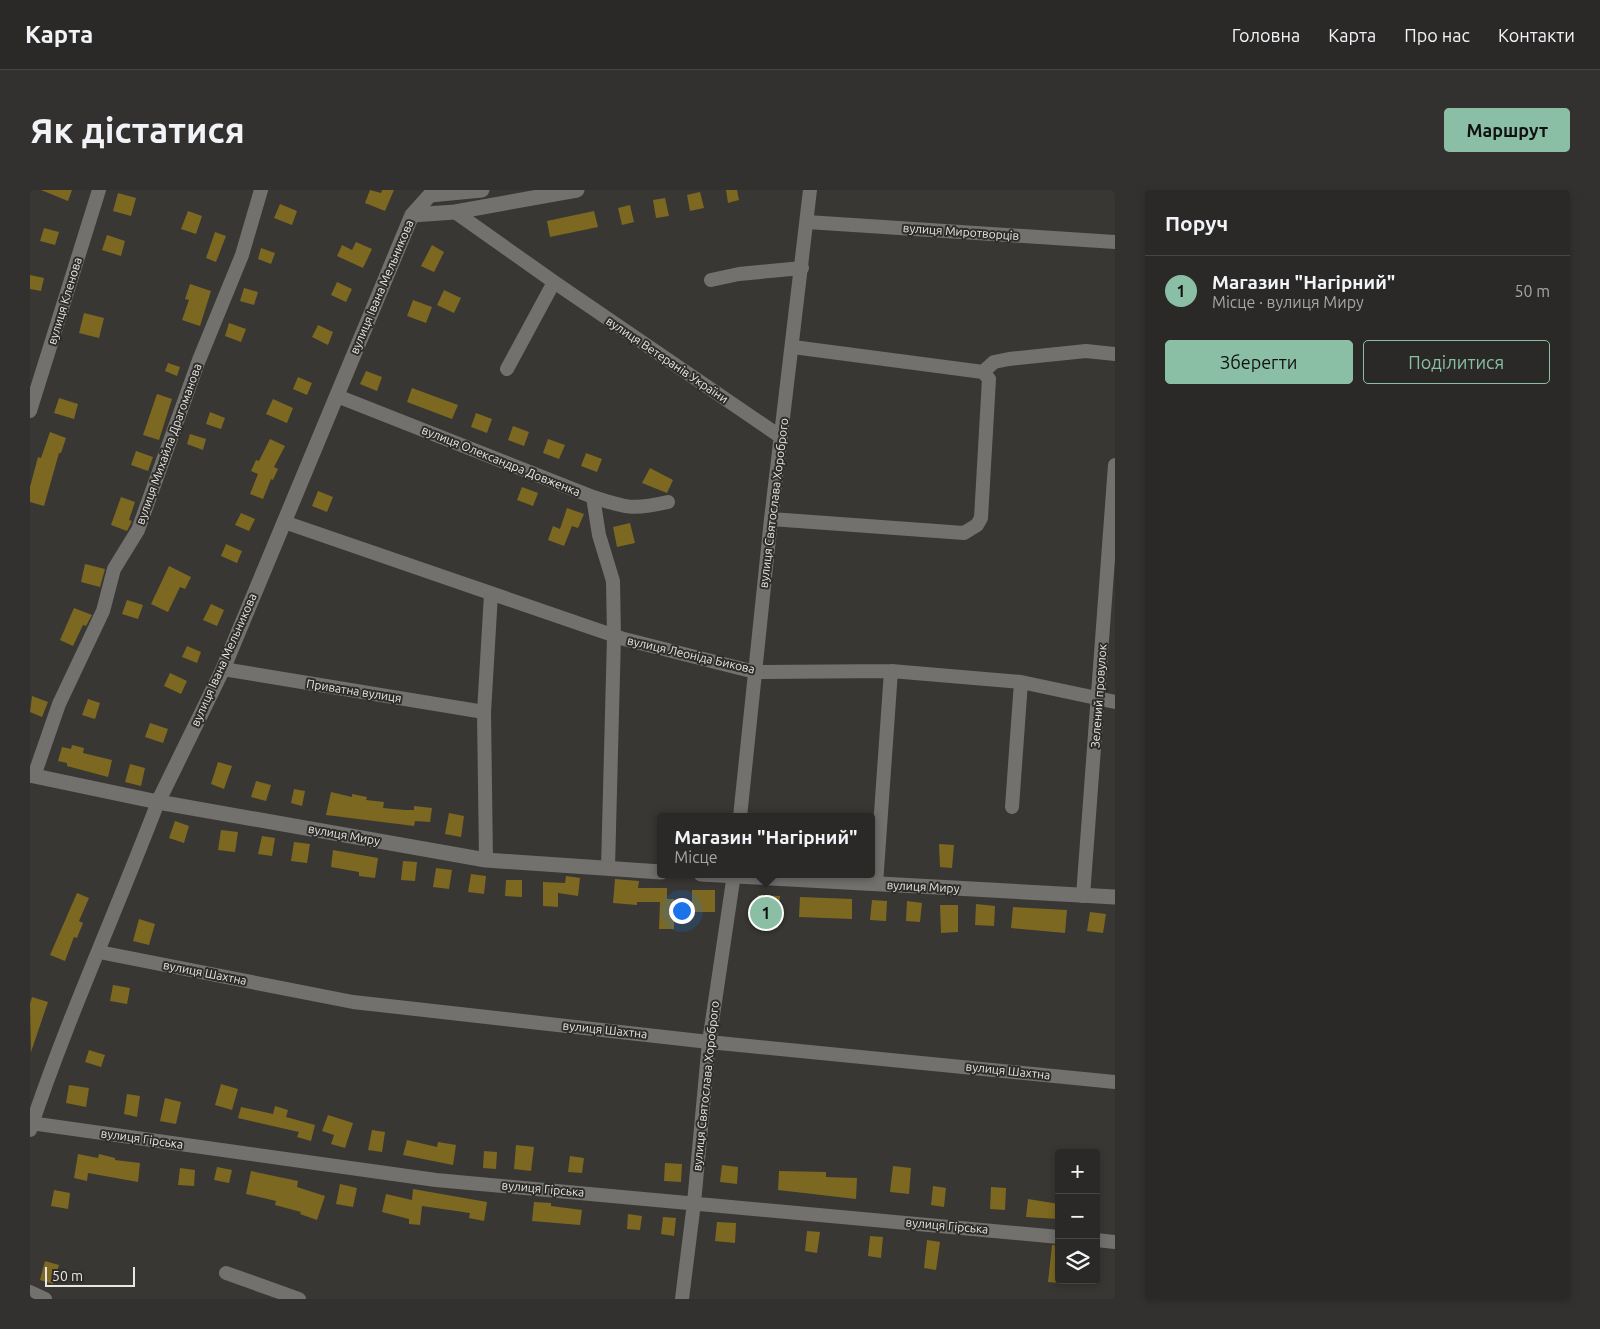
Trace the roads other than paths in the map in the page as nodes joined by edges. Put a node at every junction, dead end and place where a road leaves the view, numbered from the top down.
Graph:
1 (99, 190) edge
2 (261, 190) edge
3 (482, 190) edge
4 (577, 190) edge
5 (810, 190) edge
6 (426, 193) edge
7 (454, 212) junction
8 (412, 215) junction
9 (807, 222) junction
10 (1115, 242) edge
11 (802, 268) junction
12 (711, 280) dead end
13 (554, 282) junction
14 (793, 348) junction
15 (1115, 354) edge
16 (507, 369) dead end
17 (983, 372) junction
18 (337, 396) junction
19 (30, 411) edge
20 (781, 437) junction
21 (1115, 465) edge
22 (593, 497) junction
23 (668, 502) dead end
24 (771, 519) junction
25 (284, 522) junction
26 (491, 594) junction
27 (614, 636) junction
28 (223, 669) junction
29 (891, 671) junction
30 (754, 672) junction
31 (1021, 682) junction
32 (1099, 699) junction
33 (1115, 702) edge
34 (484, 712) junction
35 (32, 776) edge
36 (158, 802) junction
37 (1012, 808) dead end
38 (740, 813) edge
39 (486, 860) junction
40 (608, 868) junction
41 (657, 872) edge
42 (734, 878) edge
43 (781, 878) edge
44 (876, 884) junction
45 (1083, 896) junction
46 (1115, 898) edge
47 (99, 952) junction
48 (709, 1042) junction
49 (1115, 1082) edge
50 (31, 1126) edge
51 (694, 1203) junction
52 (1055, 1237) edge
53 (1100, 1240) edge
54 (1115, 1242) edge
55 (226, 1273) dead end
56 (30, 1292) edge
57 (45, 1299) edge
58 (298, 1299) edge
59 (682, 1299) edge

1 - 19 street, вулиця Кленова
2 - 35 street, вулиця Михайла Драгоманова
3 - 6 street
4 - 7 street
5 - 9 street, вулиця Святослава Хороброго
6 - 7 street
6 - 8 street, вулиця Івана Мельникова
7 - 8 street
7 - 13 street, вулиця Ветеранів України
8 - 18 street, вулиця Івана Мельникова
9 - 10 street, вулиця Миротворців
9 - 11 street, вулиця Святослава Хороброго
11 - 12 street
11 - 14 street, вулиця Святослава Хороброго
13 - 16 street
13 - 20 street, вулиця Ветеранів України
14 - 17 street
14 - 20 street, вулиця Святослава Хороброго
15 - 17 street
17 - 24 street
18 - 22 street, вулиця Олександра Довженка
18 - 25 street, вулиця Івана Мельникова
20 - 24 street, вулиця Святослава Хороброго
21 - 32 street, Зелений провулок
22 - 23 street, вулиця Олександра Довженка
22 - 27 street
24 - 30 street, вулиця Святослава Хороброго
25 - 26 street, вулиця Леоніда Бикова
25 - 28 street, вулиця Івана Мельникова
26 - 27 street, вулиця Леоніда Бикова
26 - 34 street
27 - 30 street, вулиця Леоніда Бикова
27 - 40 street
28 - 34 street, Приватна вулиця
28 - 36 street, вулиця Івана Мельникова
29 - 30 street, вулиця Леоніда Бикова
29 - 31 street, вулиця Леоніда Бикова
29 - 44 street
30 - 38 street, вулиця Святослава Хороброго
31 - 32 street, вулиця Леоніда Бикова
31 - 37 street
32 - 33 street, вулиця Леоніда Бикова
32 - 45 street, Зелений провулок
34 - 39 street
35 - 36 street, вулиця Миру
36 - 39 street, вулиця Миру
36 - 47 street, вулиця Івана Мельникова
39 - 40 street, вулиця Миру
40 - 41 street, вулиця Миру
42 - 48 street, вулиця Святослава Хороброго
43 - 44 street, вулиця Миру
44 - 45 street, вулиця Миру
45 - 46 street, вулиця Миру
47 - 48 street, вулиця Шахтна
47 - 50 street, вулиця Івана Мельникова
48 - 49 street, вулиця Шахтна
48 - 51 street, вулиця Святослава Хороброго
50 - 51 street, вулиця Гірська
51 - 52 street, вулиця Гірська
51 - 59 street, вулиця Святослава Хороброго
53 - 54 street
55 - 58 street
56 - 57 street

